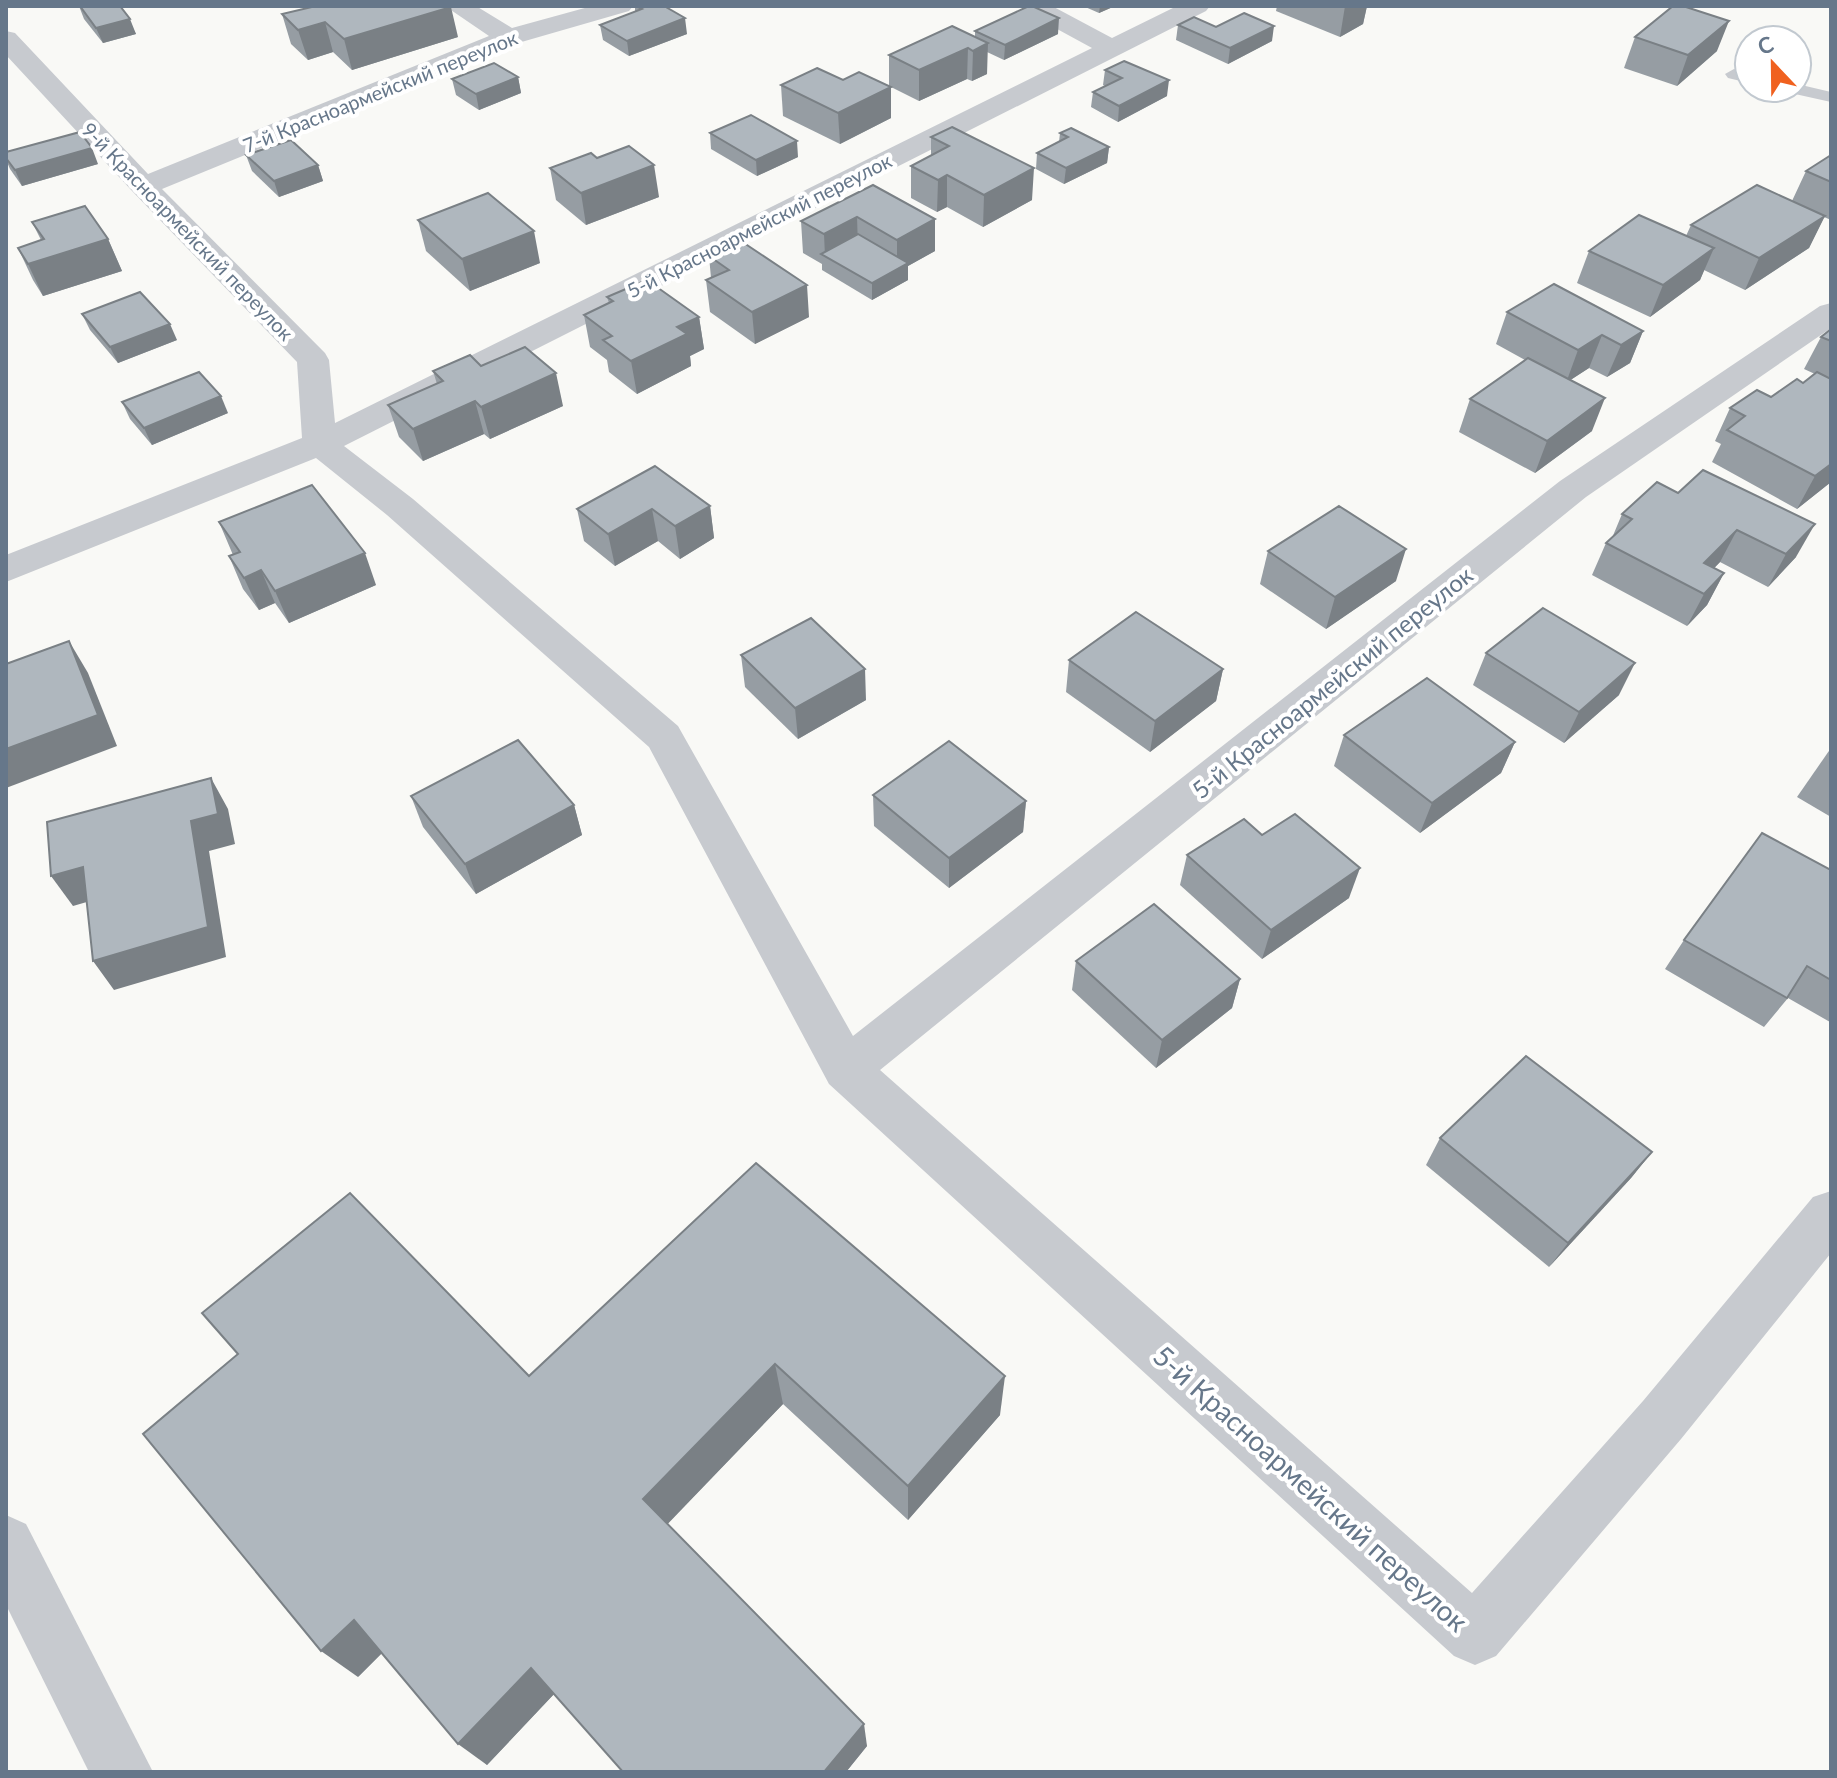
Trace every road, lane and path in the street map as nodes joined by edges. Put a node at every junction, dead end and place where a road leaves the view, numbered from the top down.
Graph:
1 (458, 6) edge
2 (620, 6) edge
3 (1033, 6) edge
4 (1197, 6) edge
5 (509, 37) junction
6 (6, 39) edge
7 (1111, 48) junction
8 (143, 186) junction
9 (1831, 313) edge
10 (320, 444) junction
11 (6, 569) edge
12 (846, 1069) junction
13 (1831, 1214) edge
14 (6, 1544) edge
15 (122, 1772) edge

1 - 5 street
2 - 5 street, 7-й Красноармейский переулок
3 - 7 street
4 - 7 street, 5-й Красноармейский переулок
5 - 8 street, 7-й Красноармейский переулок
6 - 8 street, 9-й Красноармейский переулок
7 - 10 street, 5-й Красноармейский переулок
8 - 10 street, 9-й Красноармейский переулок
9 - 12 street, 5-й Красноармейский переулок
10 - 11 street, 5-й Красноармейский переулок
10 - 12 street, 5-й Красноармейский переулок
12 - 13 street, 5-й Красноармейский переулок
14 - 15 street

